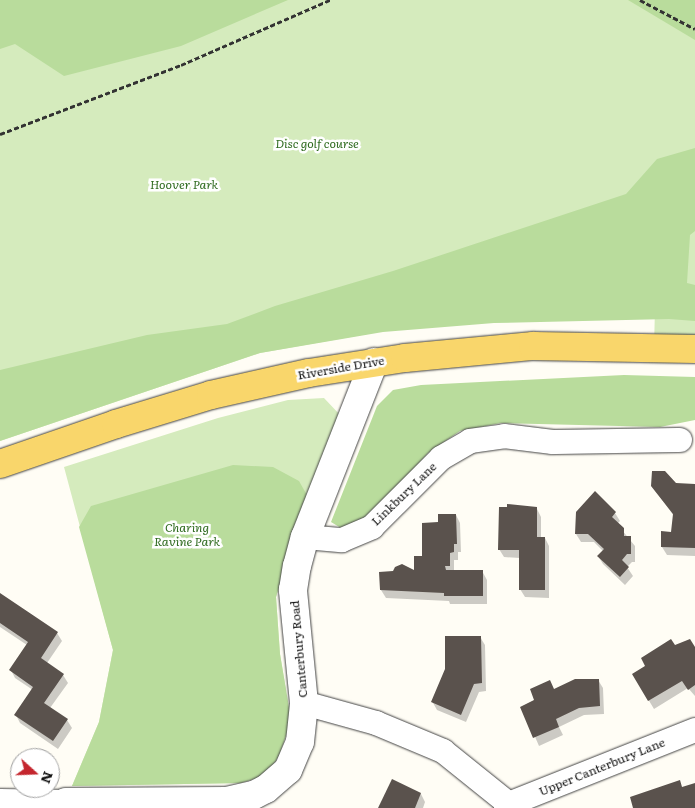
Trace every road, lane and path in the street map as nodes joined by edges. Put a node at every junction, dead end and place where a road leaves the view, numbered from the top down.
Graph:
1 (330, 0) edge
2 (640, 0) edge
3 (695, 30) edge
4 (0, 134) edge
5 (695, 349) edge
6 (374, 362) junction
7 (680, 440) dead end
8 (0, 464) edge
9 (305, 537) junction
10 (304, 704) junction
11 (695, 730) edge
12 (0, 801) edge
13 (65, 805) edge
14 (508, 806) edge

1 - 4 path
2 - 3 path
5 - 6 main road, Riverside Drive
6 - 8 main road, Riverside Drive
6 - 9 street, Canterbury Road
7 - 9 street, Linkbury Lane
9 - 10 street, Canterbury Road
10 - 13 street, Canterbury Road
10 - 14 street
11 - 14 street, Upper Canterbury Lane
12 - 13 street

